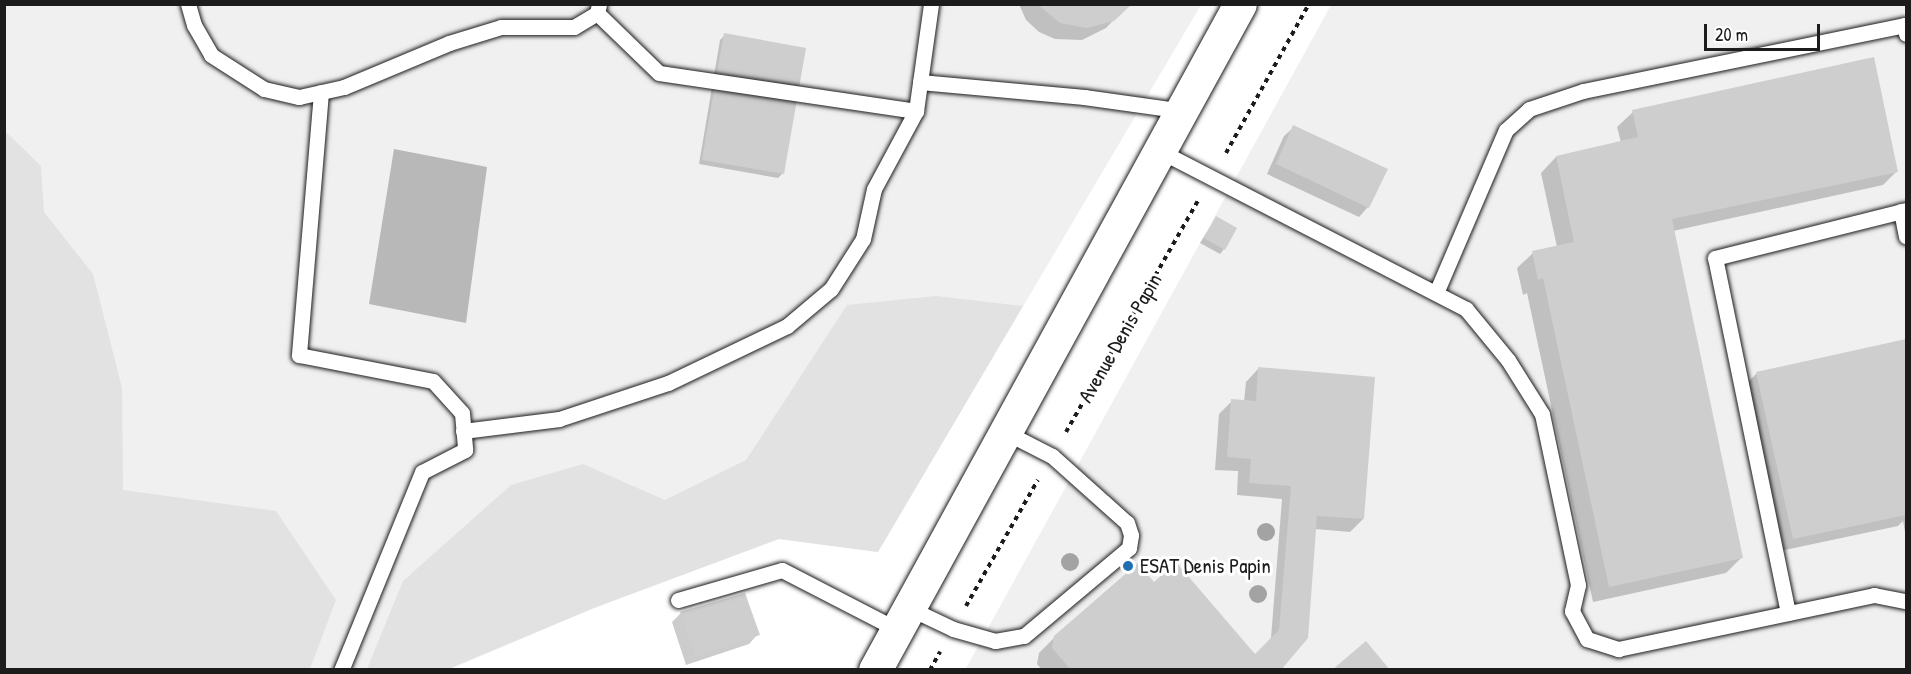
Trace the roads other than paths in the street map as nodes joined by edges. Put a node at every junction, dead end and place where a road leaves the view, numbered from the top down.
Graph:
1 (188, 4) edge
2 (931, 4) edge
3 (1239, 4) edge
4 (598, 9) edge
5 (1906, 34) edge
6 (920, 82) junction
7 (321, 92) junction
8 (916, 111) junction
9 (1183, 111) junction
10 (1162, 152) junction
11 (1904, 211) edge
12 (1906, 237) edge
13 (1436, 293) junction
14 (463, 431) junction
15 (1007, 433) junction
16 (678, 600) dead end
17 (1906, 601) edge
18 (1788, 613) junction
19 (903, 619) junction
20 (341, 669) edge
21 (875, 669) edge

1 - 7 lane
2 - 6 lane
3 - 9 main road
4 - 7 lane
4 - 8 lane
5 - 13 lane
6 - 8 lane
6 - 9 lane
7 - 14 lane
8 - 14 lane
9 - 10 main road
10 - 13 lane
10 - 15 main road
11 - 12 lane
11 - 18 lane
13 - 18 lane
14 - 20 lane
15 - 19 main road
15 - 19 lane
16 - 19 lane
17 - 18 lane
19 - 21 main road

